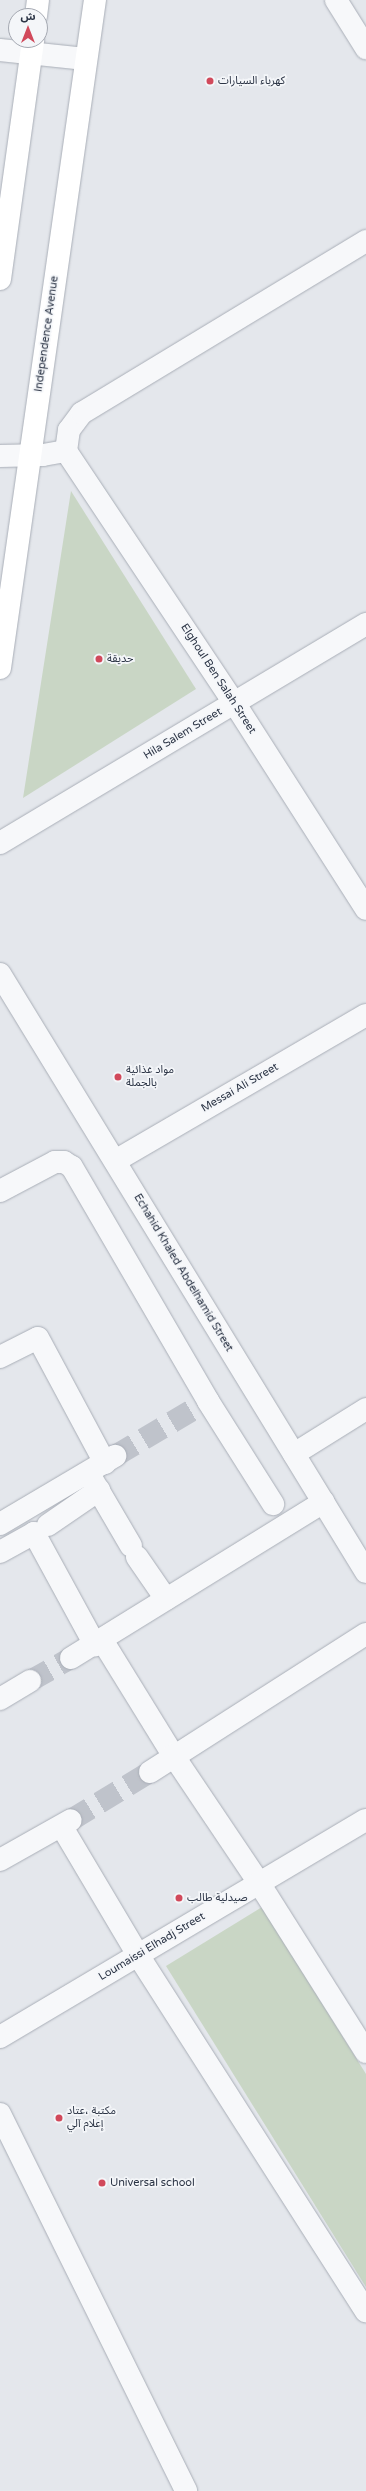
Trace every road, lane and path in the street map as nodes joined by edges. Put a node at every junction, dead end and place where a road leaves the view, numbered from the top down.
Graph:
1 (95, 0) edge
2 (336, 0) edge
3 (21, 48) edge
4 (32, 48) edge
5 (36, 48) edge
6 (366, 48) edge
7 (0, 50) edge
8 (86, 59) junction
9 (366, 241) edge
10 (0, 278) edge
11 (66, 451) junction
12 (0, 456) edge
13 (30, 456) junction
14 (366, 624) edge
15 (0, 668) edge
16 (235, 704) junction
17 (0, 843) edge
18 (366, 909) edge
19 (0, 974) edge
20 (366, 1015) edge
21 (115, 1161) junction
22 (0, 1191) edge
23 (0, 1357) edge
24 (366, 1409) edge
25 (294, 1454) junction
26 (102, 1471) junction
27 (324, 1502) junction
28 (273, 1504) dead end
29 (0, 1524) edge
30 (48, 1524) dead end
31 (0, 1552) edge
32 (366, 1572) edge
33 (166, 1600) junction
34 (366, 1634) edge
35 (99, 1642) junction
36 (70, 1658) tunnel mouth
37 (30, 1681) tunnel mouth
38 (0, 1699) edge
39 (173, 1755) junction
40 (150, 1772) tunnel mouth
41 (366, 1820) edge
42 (0, 1860) edge
43 (259, 1883) junction
44 (138, 1954) junction
45 (0, 2037) edge
46 (366, 2052) edge
47 (0, 2114) edge
48 (366, 2311) edge
49 (186, 2491) edge

1 - 8 main road, Independence Avenue
2 - 6 street
3 - 7 street
4 - 10 main road
5 - 8 street
8 - 13 main road, Independence Avenue
9 - 11 street
11 - 13 street
11 - 16 street, Elghoul Ben Salah Street
12 - 13 street
13 - 15 main road, Independence Avenue
14 - 16 street, Hila Salem Street
16 - 17 street, Hila Salem Street
16 - 18 street, Elghoul Ben Salah Street
19 - 21 street, Echahid Khaled Abdelhamid Street
20 - 21 street, Messai Ali Street
21 - 25 street, Echahid Khaled Abdelhamid Street
22 - 28 street
23 - 26 street
24 - 25 street
25 - 27 street, Echahid Khaled Abdelhamid Street
26 - 29 street
26 - 30 street
26 - 33 street
27 - 32 street, Echahid Khaled Abdelhamid Street
27 - 33 street
31 - 35 street
33 - 35 street
34 - 39 street
35 - 36 street
35 - 39 street
37 - 38 street
39 - 40 street
39 - 43 street
41 - 43 street, Loumaissi Elhadj Street
42 - 44 street
43 - 44 street, Loumaissi Elhadj Street
43 - 46 street
44 - 45 street, Loumaissi Elhadj Street
44 - 48 street
47 - 49 street

